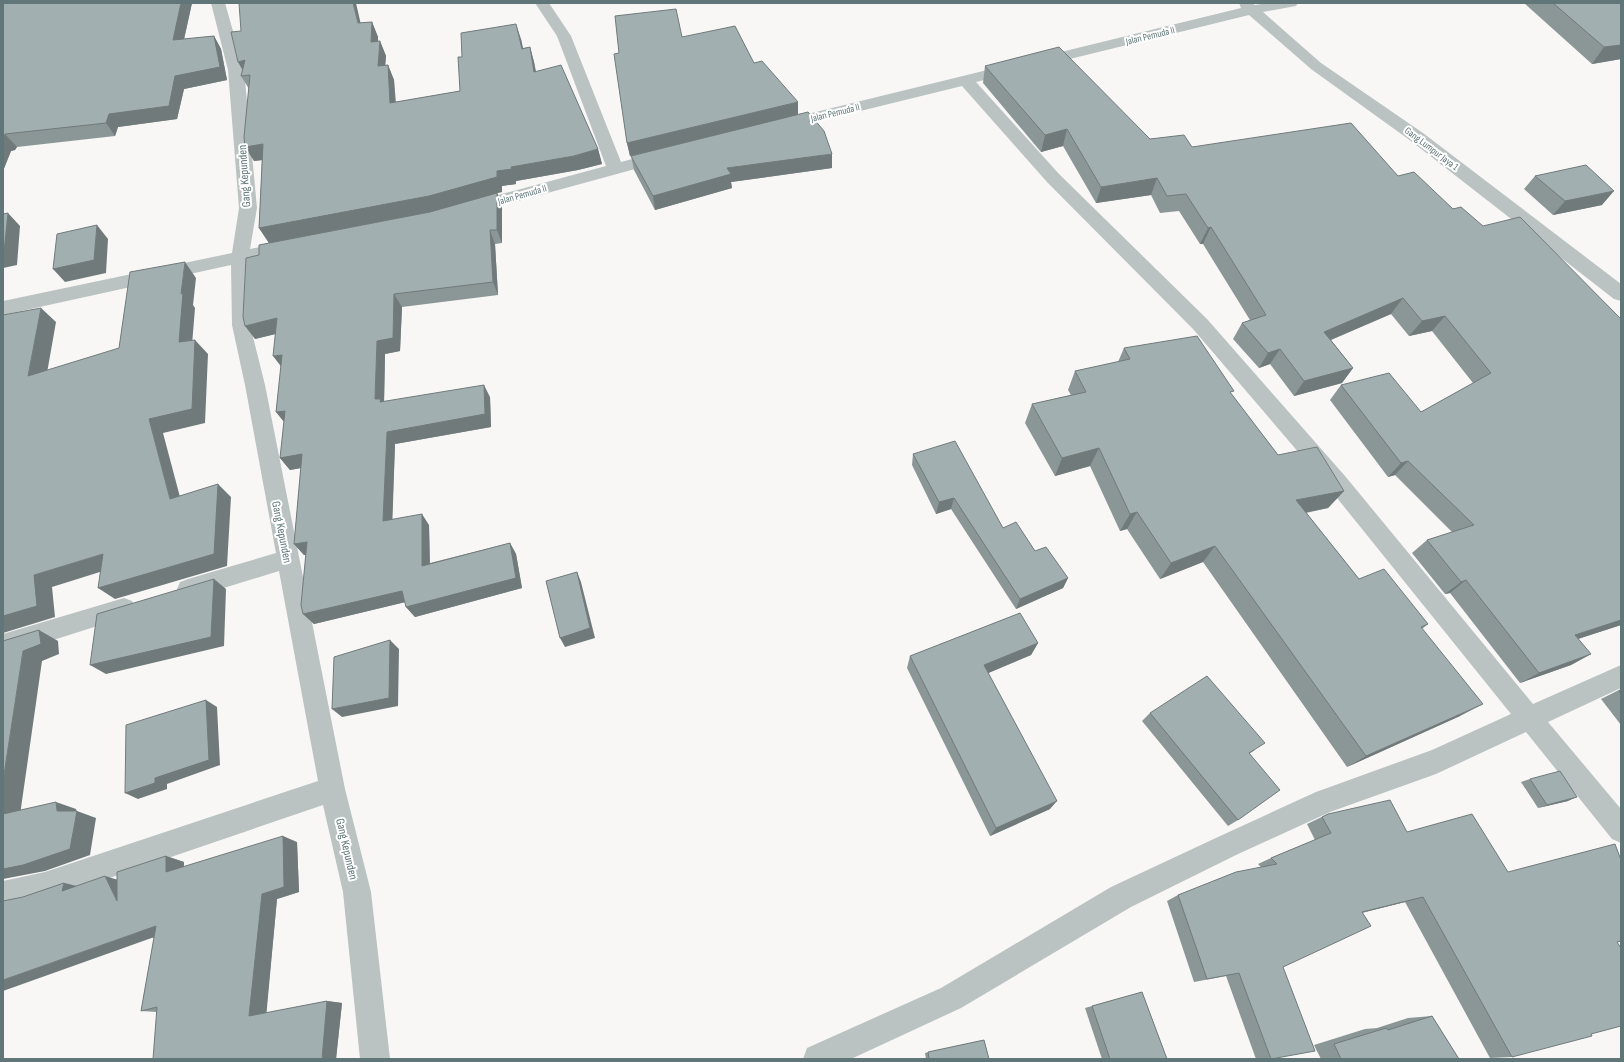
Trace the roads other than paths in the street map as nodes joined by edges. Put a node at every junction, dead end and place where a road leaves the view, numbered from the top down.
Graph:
1 (218, 3) edge
2 (542, 3) edge
3 (1291, 3) edge
4 (1248, 7) edge
5 (965, 80) junction
6 (767, 129) edge
7 (676, 152) edge
8 (615, 168) junction
9 (459, 211) edge
10 (303, 244) edge
11 (240, 256) junction
12 (1614, 280) edge
13 (1621, 294) edge
14 (3, 308) edge
15 (287, 559) junction
16 (167, 595) edge
17 (145, 602) edge
18 (3, 645) edge
19 (1621, 676) edge
20 (1530, 718) junction
21 (332, 789) junction
22 (1621, 830) edge
23 (3, 895) edge
24 (375, 1059) edge
25 (818, 1059) edge

1 - 11 street, Gang Kepunden
2 - 8 street
3 - 4 street, Jalan Pemuda II
4 - 5 street, Jalan Pemuda II
4 - 12 street, Gang Lumpur Jaya 1
5 - 6 street, Jalan Pemuda II
5 - 20 street
7 - 8 street, Jalan Pemuda II
8 - 9 street, Jalan Pemuda II
10 - 11 street
11 - 14 street
11 - 15 street, Gang Kepunden
12 - 13 street, Gang Lumpur Jaya 1
15 - 16 street
15 - 21 street, Gang Kepunden
17 - 18 street
19 - 20 street
20 - 22 street
20 - 25 street
21 - 23 street
21 - 24 street, Gang Kepunden

